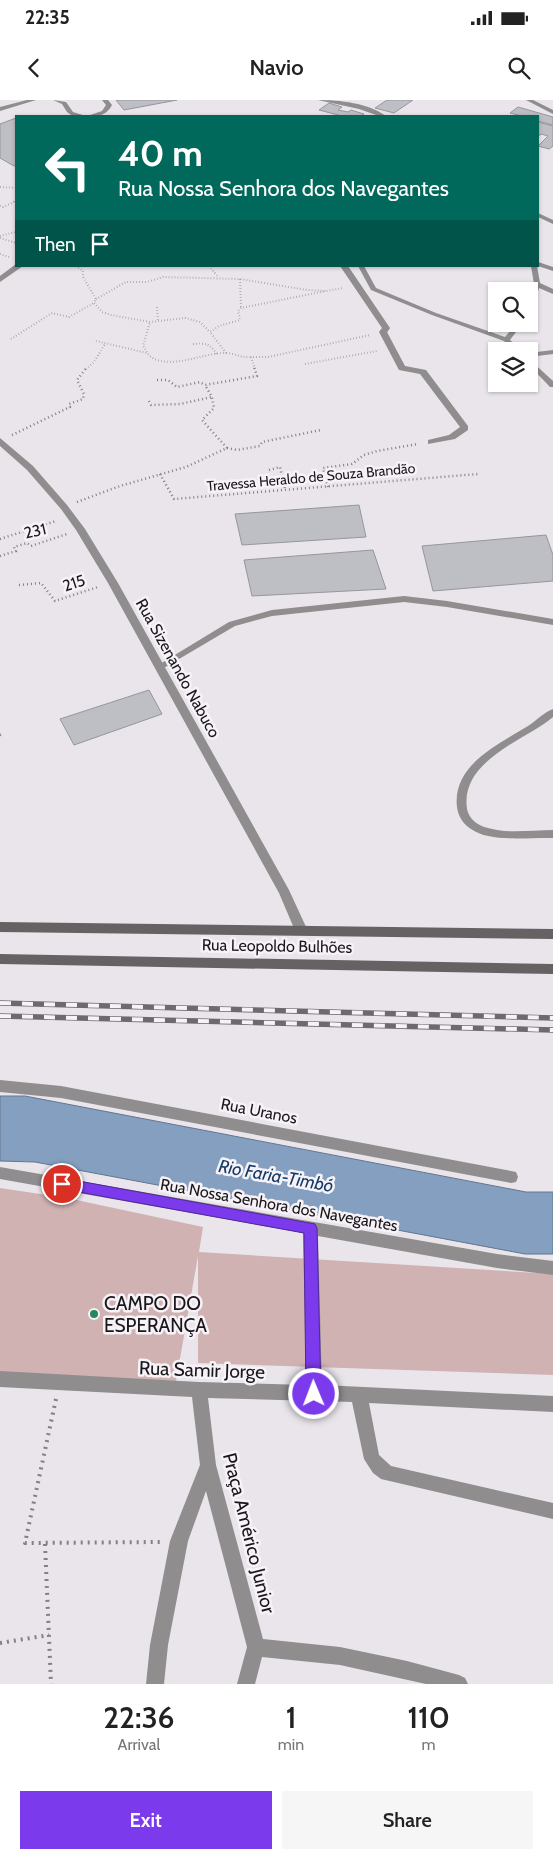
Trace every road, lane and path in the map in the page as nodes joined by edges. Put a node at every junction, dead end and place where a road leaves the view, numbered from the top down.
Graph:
1 (33, 100) edge
2 (56, 100) edge
3 (105, 100) edge
4 (320, 100) edge
5 (365, 100) edge
6 (529, 100) edge
7 (353, 106) junction
8 (0, 109) edge
9 (553, 112) edge
10 (72, 115) edge
11 (100, 115) edge
12 (381, 115) edge
13 (0, 187) edge
14 (15, 188) edge
15 (15, 201) edge
16 (0, 206) edge
17 (553, 215) edge
18 (539, 218) edge
19 (553, 222) edge
20 (15, 232) edge
21 (0, 237) edge
22 (15, 243) edge
23 (539, 264) edge
24 (18, 267) edge
25 (77, 267) edge
26 (210, 267) edge
27 (345, 267) edge
28 (362, 267) edge
29 (534, 267) edge
30 (553, 269) edge
31 (218, 277) junction
32 (240, 279) junction
33 (0, 280) edge
34 (537, 282) edge
35 (538, 284) edge
36 (358, 286) junction
37 (326, 291) junction
38 (553, 292) edge
39 (96, 299) junction
40 (94, 303) junction
41 (157, 307) dead end
42 (241, 308) junction
43 (158, 321) junction
44 (150, 322) junction
45 (210, 332) junction
46 (383, 332) junction
47 (512, 332) edge
48 (11, 339) dead end
49 (506, 340) junction
50 (96, 341) dead end
51 (508, 342) edge
52 (105, 344) junction
53 (193, 344) dead end
54 (392, 348) junction
55 (553, 352) edge
56 (147, 353) junction
57 (226, 353) junction
58 (538, 354) edge
59 (216, 355) junction
60 (251, 357) junction
61 (305, 364) dead end
62 (538, 370) edge
63 (156, 380) dead end
64 (205, 385) junction
65 (553, 385) edge
66 (212, 397) junction
67 (149, 401) dead end
68 (321, 430) dead end
69 (3, 439) edge
70 (431, 442) joint
71 (227, 448) junction
72 (269, 470) dead end
73 (160, 474) junction
74 (478, 474) dead end
75 (328, 487) junction
76 (285, 490) junction
77 (67, 512) junction
78 (80, 530) junction
79 (0, 539) edge
80 (0, 556) edge
81 (113, 582) junction
82 (19, 585) dead end
83 (553, 622) edge
84 (159, 667) junction
85 (553, 712) edge
86 (553, 834) edge
87 (0, 927) edge
88 (301, 929) junction
89 (553, 934) edge
90 (0, 959) edge
91 (553, 969) edge
92 (0, 1086) edge
93 (0, 1173) edge
94 (511, 1177) dead end
95 (310, 1228) junction
96 (553, 1268) edge
97 (0, 1379) edge
98 (60, 1383) junction
99 (199, 1390) junction
100 (314, 1394) junction
101 (359, 1394) junction
102 (553, 1404) edge
103 (208, 1465) junction
104 (553, 1511) edge
105 (179, 1541) junction
106 (45, 1544) junction
107 (49, 1635) junction
108 (0, 1643) edge
109 (256, 1647) junction
110 (51, 1684) edge
111 (155, 1684) edge
112 (246, 1684) edge
113 (459, 1684) edge

1 - 8 lane
2 - 10 lane
3 - 11 lane
4 - 7 lane
5 - 7 lane
6 - 9 lane
7 - 12 lane
13 - 14 path
15 - 16 path
17 - 18 lane
18 - 19 lane
20 - 21 path
21 - 22 path
23 - 30 lane
24 - 33 street
25 - 39 path
26 - 31 path
27 - 36 street
28 - 49 lane
29 - 34 lane
31 - 32 path
31 - 39 path
32 - 37 path
32 - 42 path
35 - 38 lane
36 - 37 path
36 - 46 street
37 - 42 path
39 - 40 path
40 - 44 path
40 - 48 path
41 - 43 path
42 - 45 path
43 - 44 path
43 - 45 path
44 - 56 path
45 - 57 path
46 - 54 street
46 - 60 path
47 - 49 lane
49 - 51 lane
50 - 52 path
52 - 56 path
52 - 69 path
53 - 59 path
54 - 61 path
54 - 70 street
55 - 58 lane
56 - 59 path
57 - 59 path
57 - 60 path
60 - 64 path
62 - 65 lane
63 - 64 path
64 - 66 path
66 - 67 path
66 - 71 path
68 - 71 path
69 - 77 street, Rua Sizenando Nabuco
70 - 75 path
71 - 73 path, 231
72 - 76 path
73 - 76 path, Travessa Heraldo de Souza Brandão
73 - 77 path, 231
74 - 75 path, Travessa Heraldo de Souza Brandão
75 - 76 path, Travessa Heraldo de Souza Brandão
77 - 78 street, Rua Sizenando Nabuco
77 - 79 path, 231
78 - 80 path, 231
78 - 81 street, Rua Sizenando Nabuco
81 - 82 path, 215
81 - 84 street, Rua Sizenando Nabuco
83 - 84 lane
84 - 88 street, Rua Sizenando Nabuco
85 - 86 lane
87 - 88 main road, Rua Leopoldo Bulhões
88 - 89 main road, Rua Leopoldo Bulhões
90 - 91 main road, Rua Leopoldo Bulhões
92 - 94 street, Rua Uranos
93 - 95 street, Rua Nossa Senhora dos Navegantes
95 - 96 street, Rua Nossa Senhora dos Navegantes
95 - 100 street
97 - 98 street, Rua Samir Jorge
98 - 99 street, Rua Samir Jorge
98 - 106 path
99 - 100 street, Rua Samir Jorge
99 - 103 street, Praça Américo Junior
100 - 101 street, Rua Samir Jorge
101 - 102 street, Rua Samir Jorge
101 - 104 street
103 - 105 street
103 - 109 street, Praça Américo Junior
105 - 106 path
105 - 111 street
106 - 107 path
107 - 108 path
107 - 110 path
109 - 112 street, Praça Américo Junior
109 - 113 street

